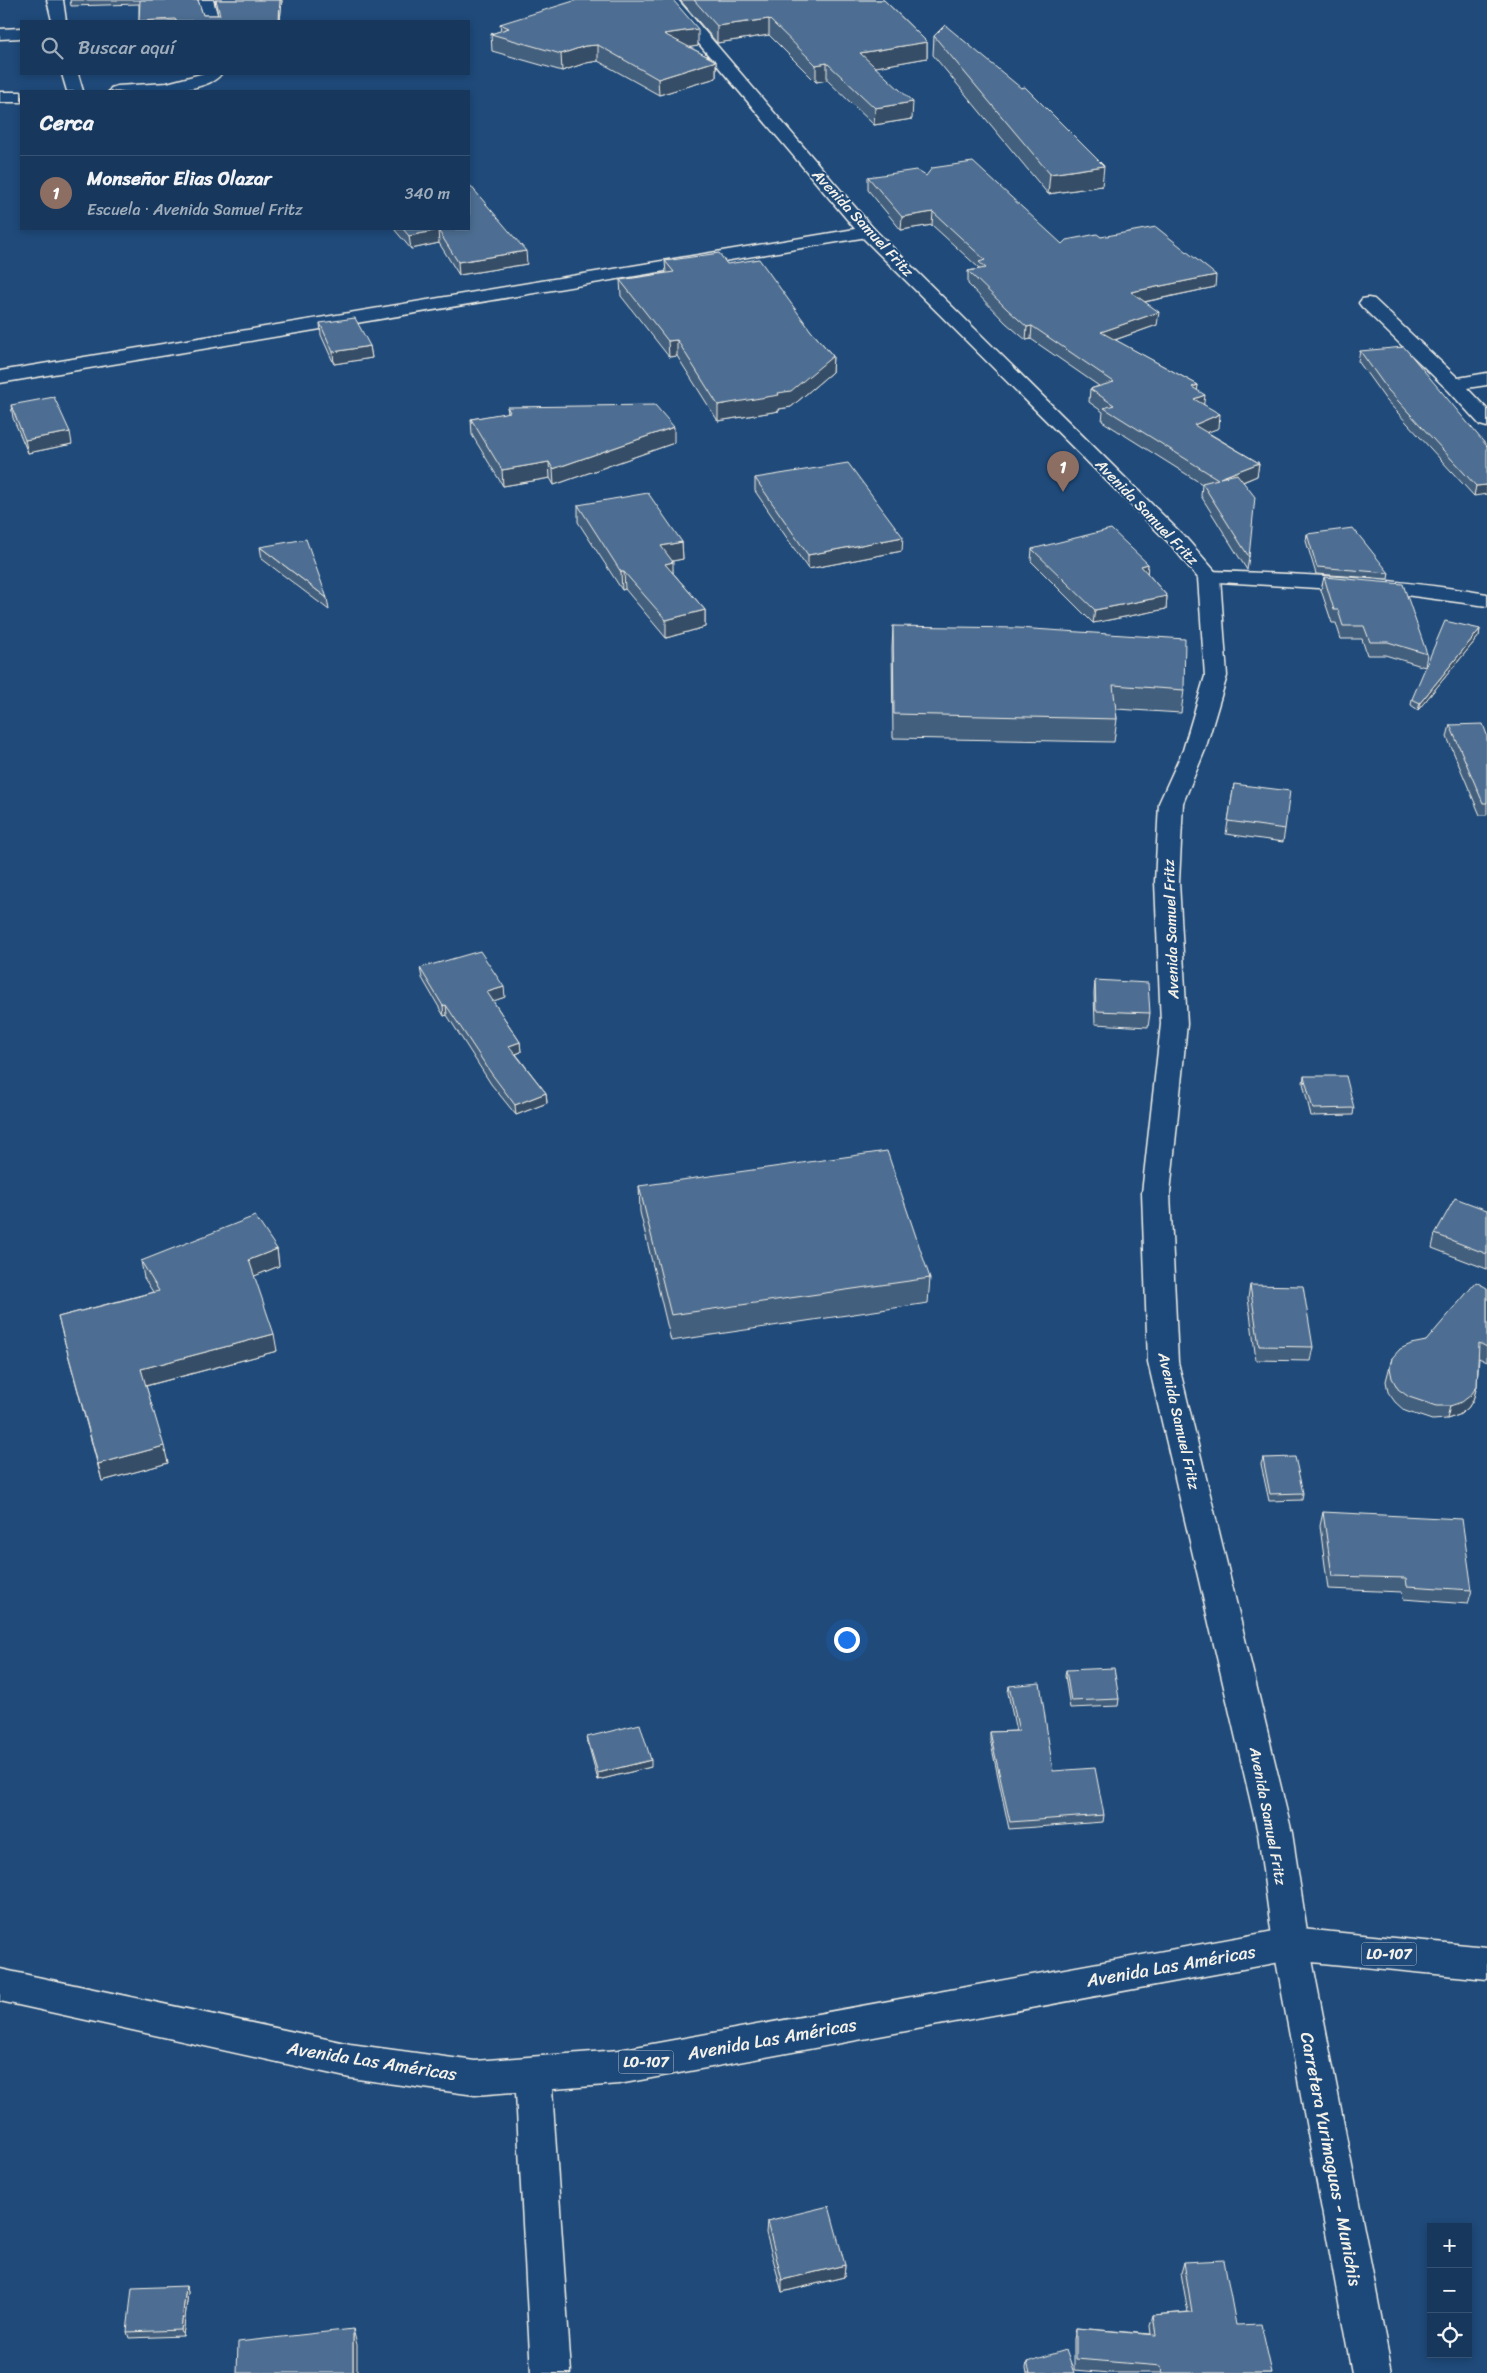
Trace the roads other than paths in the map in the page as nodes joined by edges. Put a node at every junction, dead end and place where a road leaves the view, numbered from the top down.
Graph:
1 (55, 0) edge
2 (205, 0) edge
3 (670, 0) edge
4 (59, 20) edge
5 (212, 20) edge
6 (20, 33) edge
7 (0, 34) edge
8 (70, 75) edge
9 (211, 76) edge
10 (74, 90) edge
11 (132, 90) edge
12 (0, 97) edge
13 (20, 97) edge
14 (866, 232) junction
15 (1368, 303) dead end
16 (0, 377) edge
17 (1487, 380) edge
18 (1456, 387) junction
19 (1487, 421) edge
20 (1209, 577) junction
21 (1487, 600) edge
22 (1291, 1944) junction
23 (1487, 1963) edge
24 (0, 1985) edge
25 (533, 2074) junction
26 (551, 2373) edge
27 (1372, 2373) edge

1 - 4 street
2 - 5 street
3 - 14 street, Avenida Samuel Fritz
6 - 7 street
8 - 10 street
9 - 11 street
12 - 13 street
14 - 16 street
14 - 20 street, Avenida Samuel Fritz
15 - 18 street
17 - 18 street
18 - 19 street
20 - 21 street
20 - 22 street, Avenida Samuel Fritz
22 - 23 street, Avenida Las Américas / LO-107
22 - 25 street, Avenida Las Américas / LO-107
22 - 27 street, Carretera Yurimaguas - Munichis
24 - 25 street, Avenida Las Américas / LO-107
25 - 26 street

